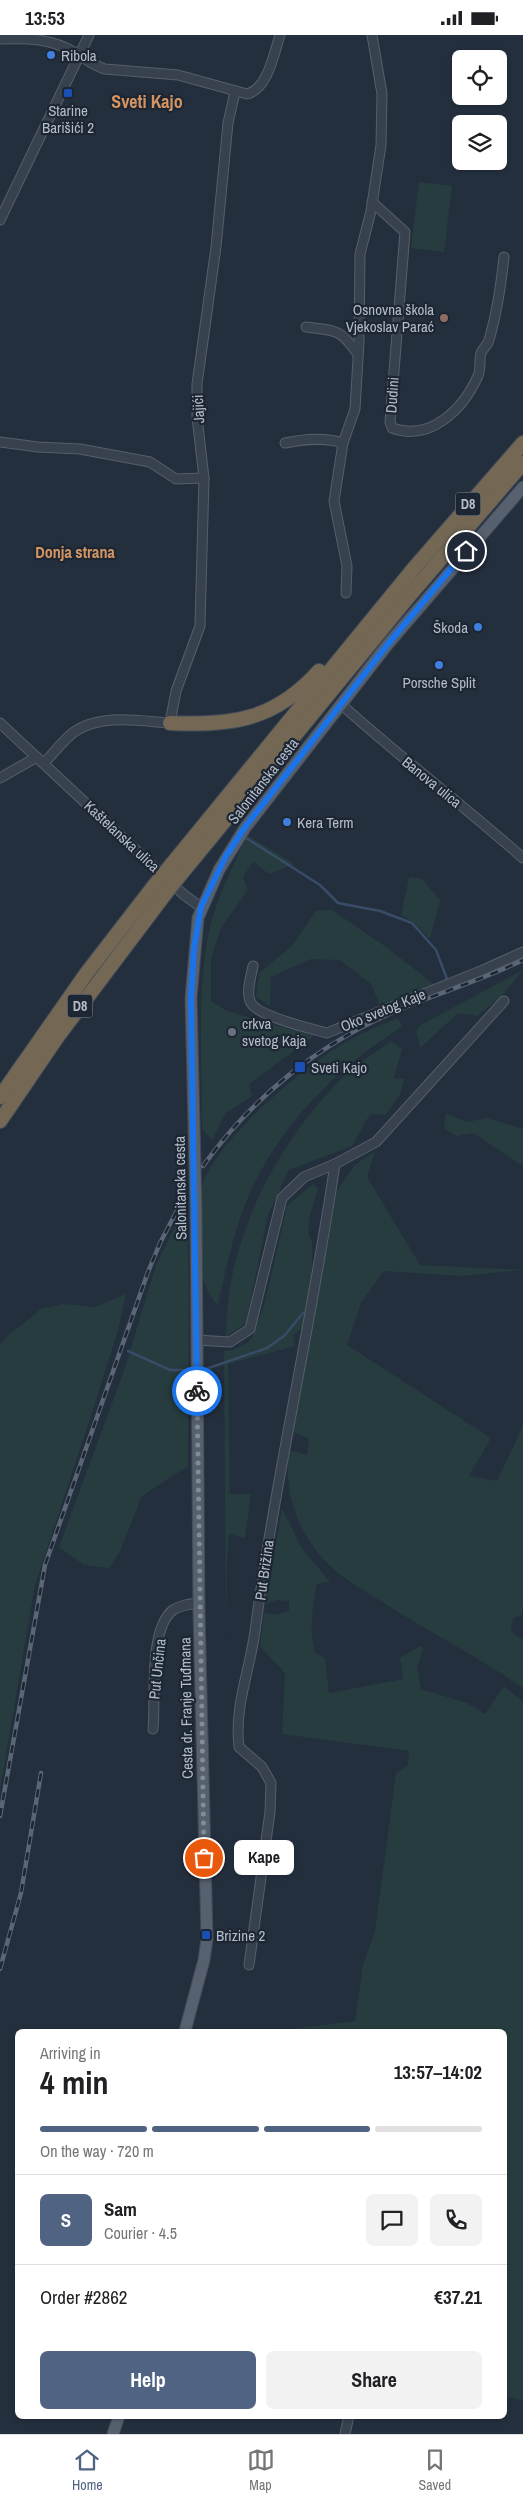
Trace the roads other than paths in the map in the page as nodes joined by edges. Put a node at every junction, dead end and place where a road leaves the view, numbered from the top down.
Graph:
1 (88, 35) edge
2 (280, 35) edge
3 (372, 35) edge
4 (0, 39) edge
5 (80, 56) junction
6 (235, 92) junction
7 (372, 202) junction
8 (0, 220) edge
9 (504, 257) dead end
10 (306, 327) dead end
11 (358, 354) junction
12 (0, 442) edge
13 (285, 443) dead end
14 (343, 443) junction
15 (523, 443) edge
16 (523, 463) edge
17 (204, 479) junction
18 (523, 487) edge
19 (346, 593) dead end
20 (350, 647) junction
21 (342, 705) junction
22 (0, 723) edge
23 (170, 723) junction
24 (41, 760) junction
25 (0, 777) edge
26 (523, 859) edge
27 (176, 869) junction
28 (160, 890) junction
29 (201, 907) junction
30 (523, 952) edge
31 (253, 966) dead end
32 (504, 1001) dead end
33 (0, 1097) edge
34 (0, 1121) edge
35 (335, 1164) junction
36 (196, 1340) junction
37 (196, 1381) joint
38 (198, 1603) junction
39 (153, 1729) dead end
40 (249, 1965) dead end
41 (186, 2029) edge
42 (118, 2419) edge
43 (348, 2419) edge
44 (113, 2434) edge
45 (345, 2434) edge

1 - 5 street
2 - 6 street
3 - 7 street
4 - 5 street
5 - 6 street
5 - 8 street
6 - 17 street, Jajići
7 - 9 street, Dudini
7 - 11 street
10 - 11 street
11 - 14 street
12 - 17 street
13 - 14 street
14 - 19 street
15 - 20 highway, D8
16 - 27 highway, D8
17 - 23 street, Jajići
18 - 21 main road, Salonitanska cesta
20 - 23 highway
20 - 27 highway, D8
21 - 26 street, Banova ulica
21 - 29 main road, Salonitanska cesta
22 - 24 street, Kaštelanska ulica
23 - 24 street
24 - 25 street
24 - 29 street, Kaštelanska ulica
27 - 28 highway, D8, bridge
28 - 33 highway, D8
28 - 34 highway, D8
29 - 36 main road, Salonitanska cesta
30 - 31 street, Oko svetog Kaje
32 - 35 street
35 - 36 street
35 - 40 street, Put Brižina
36 - 37 main road, Salonitanska cesta
37 - 38 main road, Cesta dr. Franje Tuđmana
38 - 39 street, Put Unčina
38 - 41 main road, Cesta dr. Franje Tuđmana
42 - 44 main road
43 - 45 street

